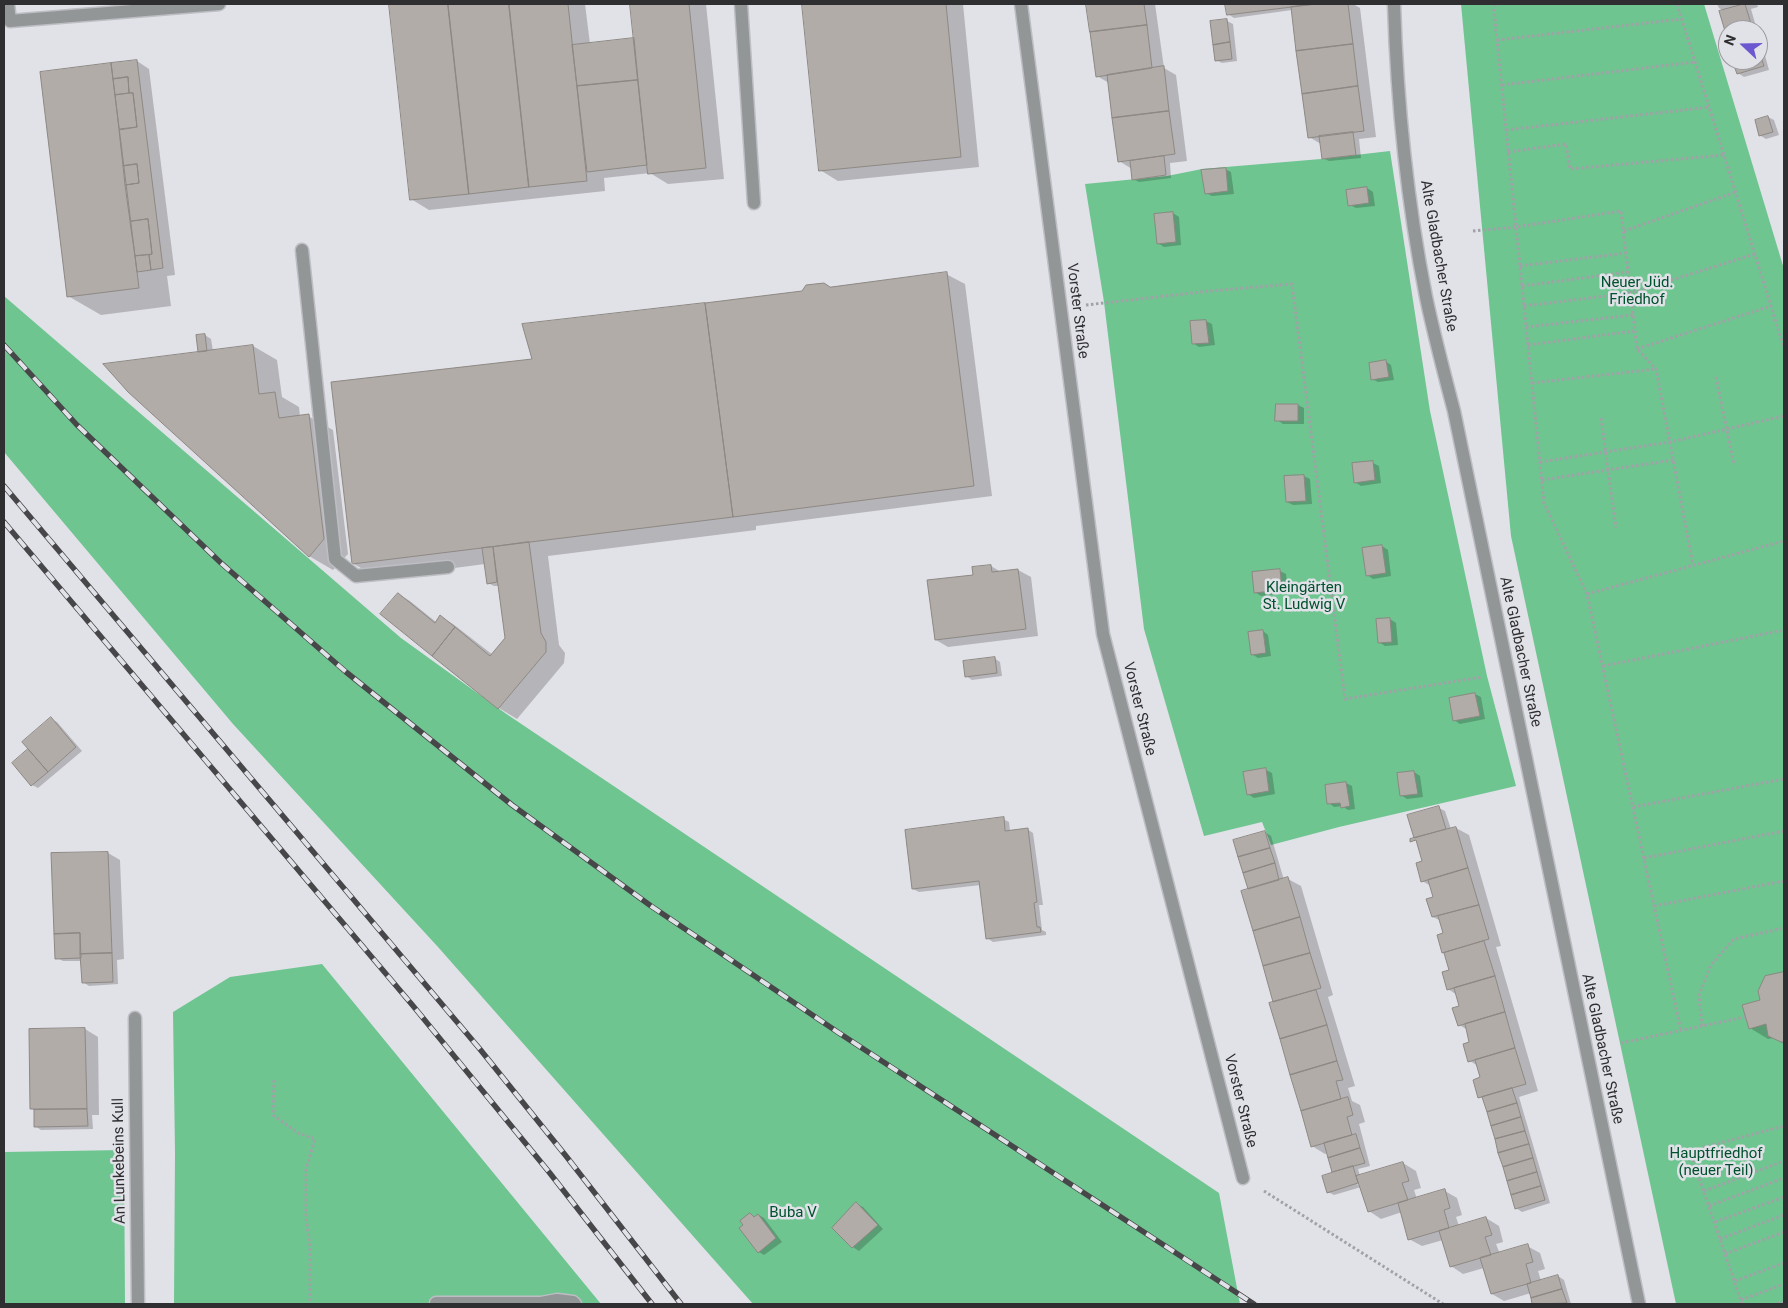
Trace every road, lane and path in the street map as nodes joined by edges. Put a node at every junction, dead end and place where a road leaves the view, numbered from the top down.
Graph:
1 (8, 4) edge
2 (219, 4) edge
3 (741, 4) edge
4 (1021, 4) edge
5 (1394, 4) edge
6 (1495, 4) edge
7 (1678, 4) edge
8 (1682, 19) junction
9 (1497, 40) junction
10 (1696, 62) junction
11 (1502, 85) junction
12 (1710, 107) junction
13 (1506, 130) junction
14 (1508, 152) junction
15 (1724, 155) junction
16 (1736, 192) junction
17 (754, 203) dead end
18 (1516, 227) junction
19 (1473, 231) dead end
20 (1624, 231) junction
21 (302, 250) dead end
22 (1626, 253) junction
23 (1755, 254) junction
24 (1520, 266) junction
25 (1628, 272) junction
26 (1522, 286) junction
27 (1630, 293) junction
28 (1524, 306) junction
29 (1772, 306) junction
30 (1061, 309) junction
31 (1633, 314) junction
32 (1526, 327) junction
33 (1635, 332) junction
34 (1528, 345) junction
35 (1784, 348) edge
36 (1637, 349) junction
37 (1656, 369) junction
38 (1716, 377) dead end
39 (1532, 383) junction
40 (1784, 416) edge
41 (1601, 418) dead end
42 (1726, 429) junction
43 (1670, 442) junction
44 (1606, 452) junction
45 (1673, 460) junction
46 (1540, 462) junction
47 (1734, 465) dead end
48 (1608, 470) junction
49 (1542, 480) junction
50 (1616, 528) dead end
51 (1784, 541) edge
52 (1693, 565) junction
53 (448, 567) dead end
54 (1587, 594) junction
55 (1784, 630) edge
56 (1603, 666) junction
57 (1508, 673) junction
58 (1784, 778) edge
59 (1633, 808) junction
60 (1784, 831) edge
61 (1644, 858) junction
62 (1784, 881) edge
63 (1654, 906) junction
64 (1784, 928) edge
65 (1746, 1017) dead end
66 (135, 1018) dead end
67 (1702, 1026) junction
68 (1682, 1031) junction
69 (1620, 1044) dead end
70 (274, 1080) dead end
71 (1784, 1126) edge
72 (1784, 1160) edge
73 (1243, 1178) joint
74 (1784, 1178) edge
75 (1704, 1191) junction
76 (1784, 1197) edge
77 (1709, 1206) junction
78 (1784, 1215) edge
79 (1715, 1222) junction
80 (1784, 1232) edge
81 (1720, 1238) junction
82 (1725, 1254) junction
83 (1784, 1262) edge
84 (1734, 1281) junction
85 (1784, 1284) edge
86 (1742, 1302) edge
87 (1784, 1302) edge
88 (436, 1303) dead end
89 (138, 1304) edge
90 (310, 1304) edge
91 (574, 1304) edge
92 (1443, 1304) edge
93 (1638, 1304) edge
94 (1777, 1304) edge

1 - 2 street
3 - 17 street
4 - 30 street, Vorster Straße
5 - 57 street, Alte Gladbacher Straße
6 - 9 path
7 - 8 path
8 - 9 path
8 - 10 path
9 - 11 path
10 - 11 path
10 - 12 path
11 - 13 path
12 - 13 path
12 - 15 path
13 - 14 path
14 - 15 path
14 - 18 path
15 - 16 path
16 - 20 path
16 - 23 path
18 - 19 path
18 - 20 path
18 - 24 path
20 - 22 path
21 - 53 street
22 - 24 path
22 - 25 path
23 - 27 path
23 - 29 path
24 - 26 path
25 - 26 path
25 - 27 path
26 - 28 path
27 - 28 path
27 - 31 path
28 - 32 path
29 - 35 path
29 - 36 path
30 - 57 path
30 - 73 street, Vorster Straße
31 - 32 path
31 - 33 path
32 - 34 path
33 - 34 path
33 - 36 path
34 - 39 path
36 - 37 path
37 - 39 path
37 - 43 path
38 - 42 path
39 - 46 path
40 - 42 path
41 - 44 path
42 - 43 path
42 - 47 path
43 - 44 path
43 - 45 path
44 - 46 path
44 - 48 path
45 - 48 path
45 - 52 path
46 - 49 path
48 - 49 path
48 - 50 path
49 - 54 path
51 - 52 path
52 - 54 path
54 - 56 path
55 - 56 path
56 - 59 path
57 - 93 street, Alte Gladbacher Straße
58 - 59 path
59 - 61 path
60 - 61 path
61 - 63 path
62 - 63 path
63 - 68 path
64 - 67 path
65 - 67 path
66 - 89 street, An Lunkebeins Kull
67 - 68 path
68 - 69 path
70 - 90 path
71 - 75 path
72 - 75 path
73 - 92 path
74 - 77 path
75 - 77 path
76 - 79 path
77 - 79 path
78 - 81 path
79 - 81 path
80 - 82 path
81 - 82 path
82 - 84 path
83 - 84 path
84 - 86 path
85 - 86 path
87 - 94 path
88 - 91 street

